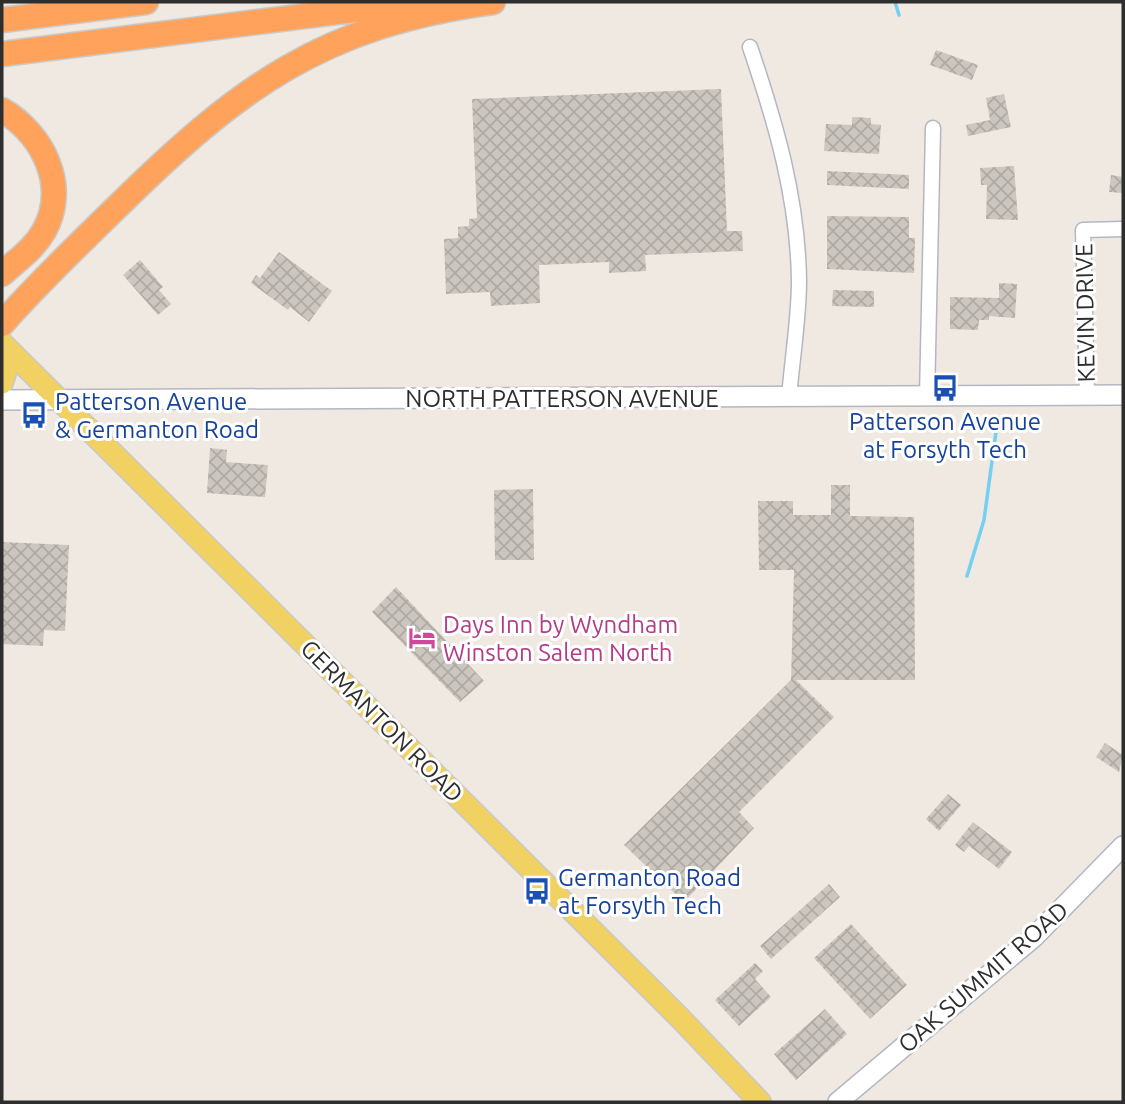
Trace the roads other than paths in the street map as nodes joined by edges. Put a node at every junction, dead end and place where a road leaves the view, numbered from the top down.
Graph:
1 (146, 2) edge
2 (417, 2) edge
3 (493, 2) edge
4 (2, 20) edge
5 (750, 47) dead end
6 (2, 54) edge
7 (2, 110) edge
8 (933, 128) dead end
9 (1123, 229) edge
10 (3, 273) edge
11 (2, 324) edge
12 (2, 343) edge
13 (2, 350) edge
14 (2, 383) edge
15 (1123, 395) edge
16 (1087, 396) junction
17 (928, 397) junction
18 (59, 398) junction
19 (789, 398) junction
20 (2, 400) edge
21 (1123, 846) edge
22 (760, 1102) edge
23 (838, 1102) edge

1 - 4 highway
2 - 6 highway
3 - 11 highway
5 - 19 street
7 - 10 highway
8 - 17 street
9 - 16 street, KEVIN DRIVE
12 - 18 main road, GERMANTON ROAD
13 - 14 main road
15 - 16 main road, NORTH PATTERSON AVENUE
16 - 17 main road, NORTH PATTERSON AVENUE
17 - 19 main road, NORTH PATTERSON AVENUE
18 - 19 main road, NORTH PATTERSON AVENUE
18 - 20 main road, NORTH PATTERSON AVENUE
18 - 22 main road, GERMANTON ROAD
21 - 23 main road, OAK SUMMIT ROAD

